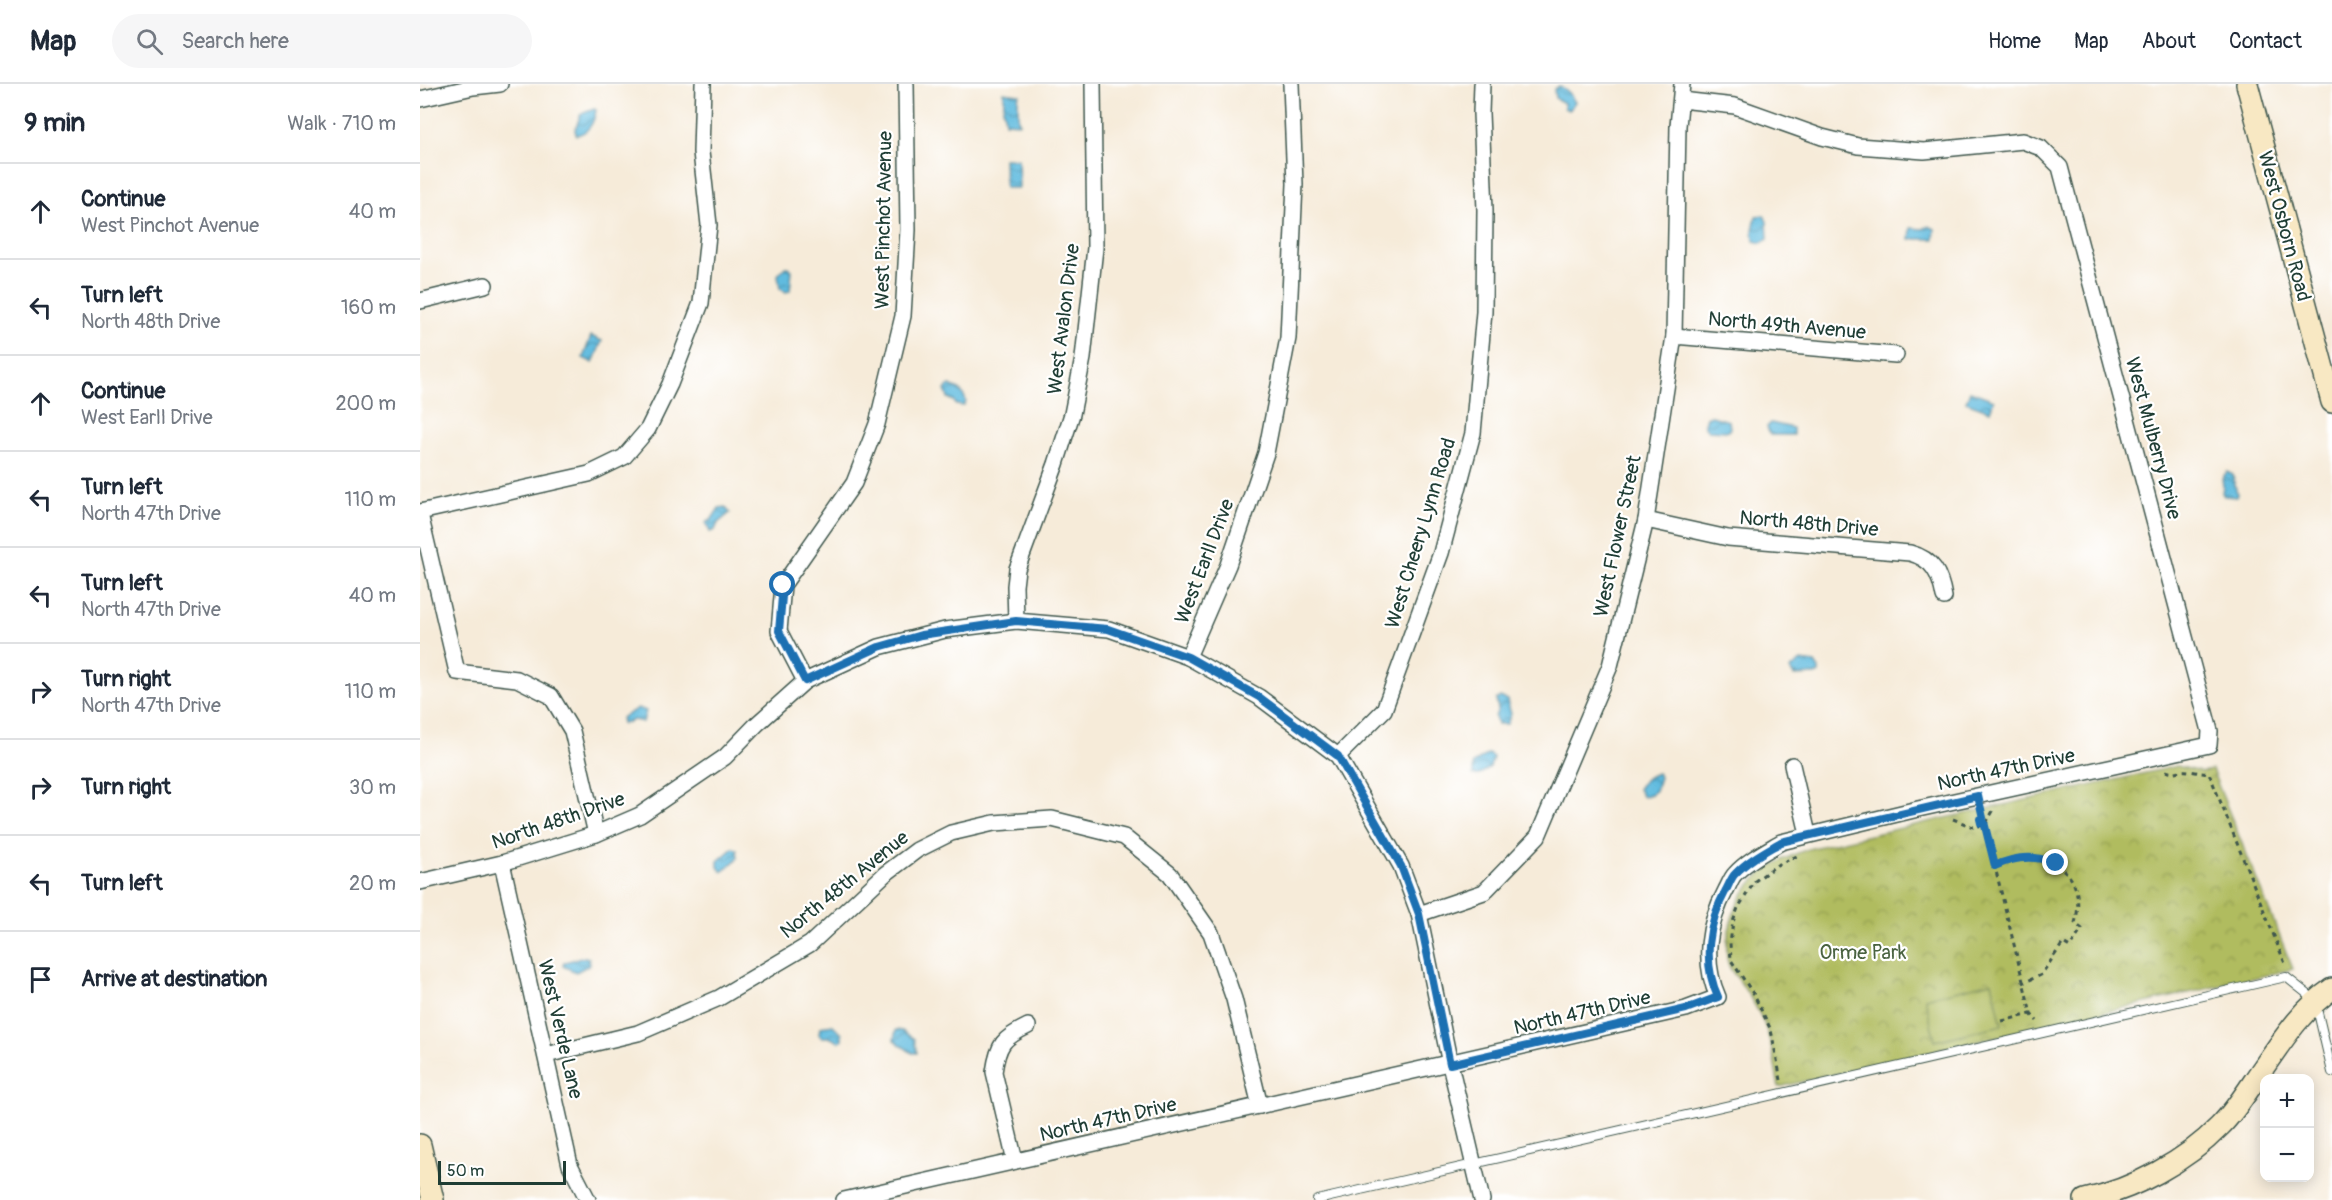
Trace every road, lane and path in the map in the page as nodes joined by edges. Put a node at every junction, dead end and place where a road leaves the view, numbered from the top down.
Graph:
1 (501, 84) edge
2 (703, 84) edge
3 (906, 84) edge
4 (1093, 84) edge
5 (1291, 84) edge
6 (1482, 84) edge
7 (2247, 84) edge
8 (1681, 92) edge
9 (420, 99) edge
10 (485, 285) dead end
11 (420, 301) edge
12 (1674, 336) junction
13 (1896, 355) dead end
14 (2332, 402) edge
15 (420, 513) edge
16 (1646, 520) junction
17 (1944, 597) dead end
18 (1016, 621) junction
19 (1188, 657) junction
20 (805, 681) junction
21 (2210, 745) joint
22 (1338, 756) junction
23 (1792, 765) dead end
24 (2166, 771) dead end
25 (1978, 796) junction
26 (2004, 808) dead end
27 (1944, 821) dead end
28 (1984, 825) junction
29 (596, 834) junction
30 (1809, 834) junction
31 (1801, 854) dead end
32 (502, 863) junction
33 (1995, 866) junction
34 (420, 882) edge
35 (1419, 914) junction
36 (2286, 967) dead end
37 (2023, 983) junction
38 (2324, 995) edge
39 (2031, 1014) junction
40 (2035, 1020) dead end
41 (2002, 1021) dead end
42 (1028, 1026) dead end
43 (546, 1055) junction
44 (1450, 1064) junction
45 (2332, 1072) edge
46 (1782, 1083) dead end
47 (1260, 1106) junction
48 (420, 1145) edge
49 (1015, 1161) junction
50 (1474, 1165) junction
51 (433, 1200) edge
52 (588, 1200) edge
53 (844, 1200) edge
54 (1317, 1200) edge
55 (1482, 1200) edge
56 (2085, 1200) edge

1 - 9 street
2 - 15 street
3 - 20 street, West Pinchot Avenue
4 - 18 street, West Avalon Drive
5 - 19 street, West Earll Drive
6 - 22 street, West Cheery Lynn Road
7 - 14 street, West Osborn Road
8 - 12 street, West Flower Street
8 - 21 street, West Mulberry Drive
10 - 11 street
12 - 13 street, North 49th Avenue
12 - 16 street, West Flower Street
15 - 29 street
16 - 17 street, North 48th Drive
16 - 35 street, West Flower Street
18 - 19 street, North 48th Drive
18 - 20 street, North 48th Drive
19 - 22 street
20 - 29 street, North 48th Drive
21 - 25 street, North 47th Drive
22 - 35 street
23 - 30 street
24 - 36 path
25 - 28 path
25 - 30 street, North 47th Drive
26 - 28 path
27 - 28 path
28 - 33 path
29 - 32 street, North 48th Drive
30 - 44 street, North 47th Drive
31 - 46 path
32 - 34 street, North 48th Drive
32 - 43 street, West Verde Lane
33 - 37 path
33 - 37 path
35 - 44 street
37 - 39 path
38 - 45 lane
38 - 50 lane
38 - 56 street
39 - 40 path
39 - 41 path
42 - 49 street
43 - 47 street, North 48th Avenue
43 - 52 street, West Verde Lane
44 - 47 street, North 47th Drive
44 - 50 street
47 - 49 street, North 47th Drive
48 - 51 street
49 - 53 street, North 47th Drive
50 - 54 lane
50 - 55 street

